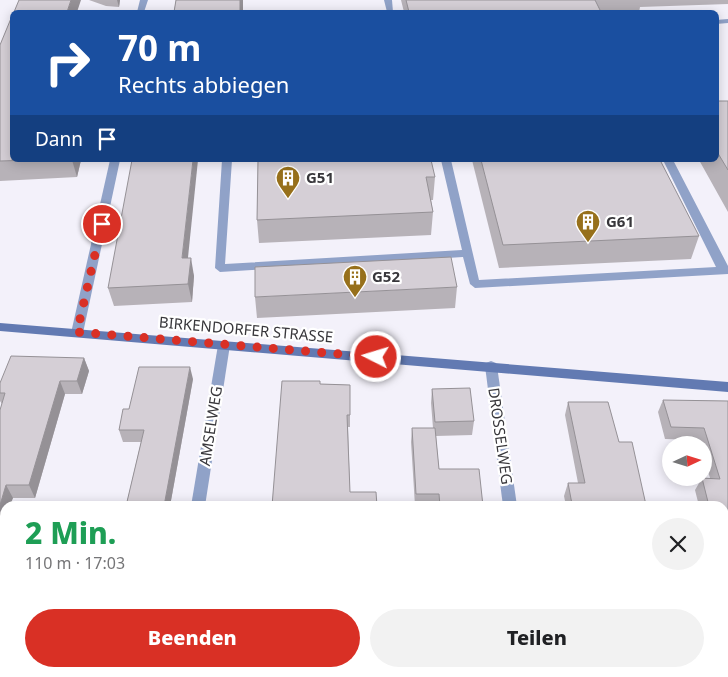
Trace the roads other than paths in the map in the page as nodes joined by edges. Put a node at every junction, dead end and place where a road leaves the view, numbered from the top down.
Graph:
1 (114, 162) edge
2 (227, 162) edge
3 (446, 162) edge
4 (669, 162) edge
5 (467, 253) junction
6 (726, 270) edge
7 (0, 327) edge
8 (77, 332) junction
9 (224, 345) junction
10 (491, 366) junction
11 (728, 387) edge
12 (199, 501) edge
13 (509, 501) edge

1 - 8 lane
2 - 5 lane
3 - 5 lane
4 - 6 lane
5 - 6 lane
7 - 8 street, BIRKENDORFER STRASSE
8 - 9 street, BIRKENDORFER STRASSE
9 - 10 street, BIRKENDORFER STRASSE
9 - 12 street, AMSELWEG
10 - 11 street, BIRKENDORFER STRASSE
10 - 13 street, DROSSELWEG

